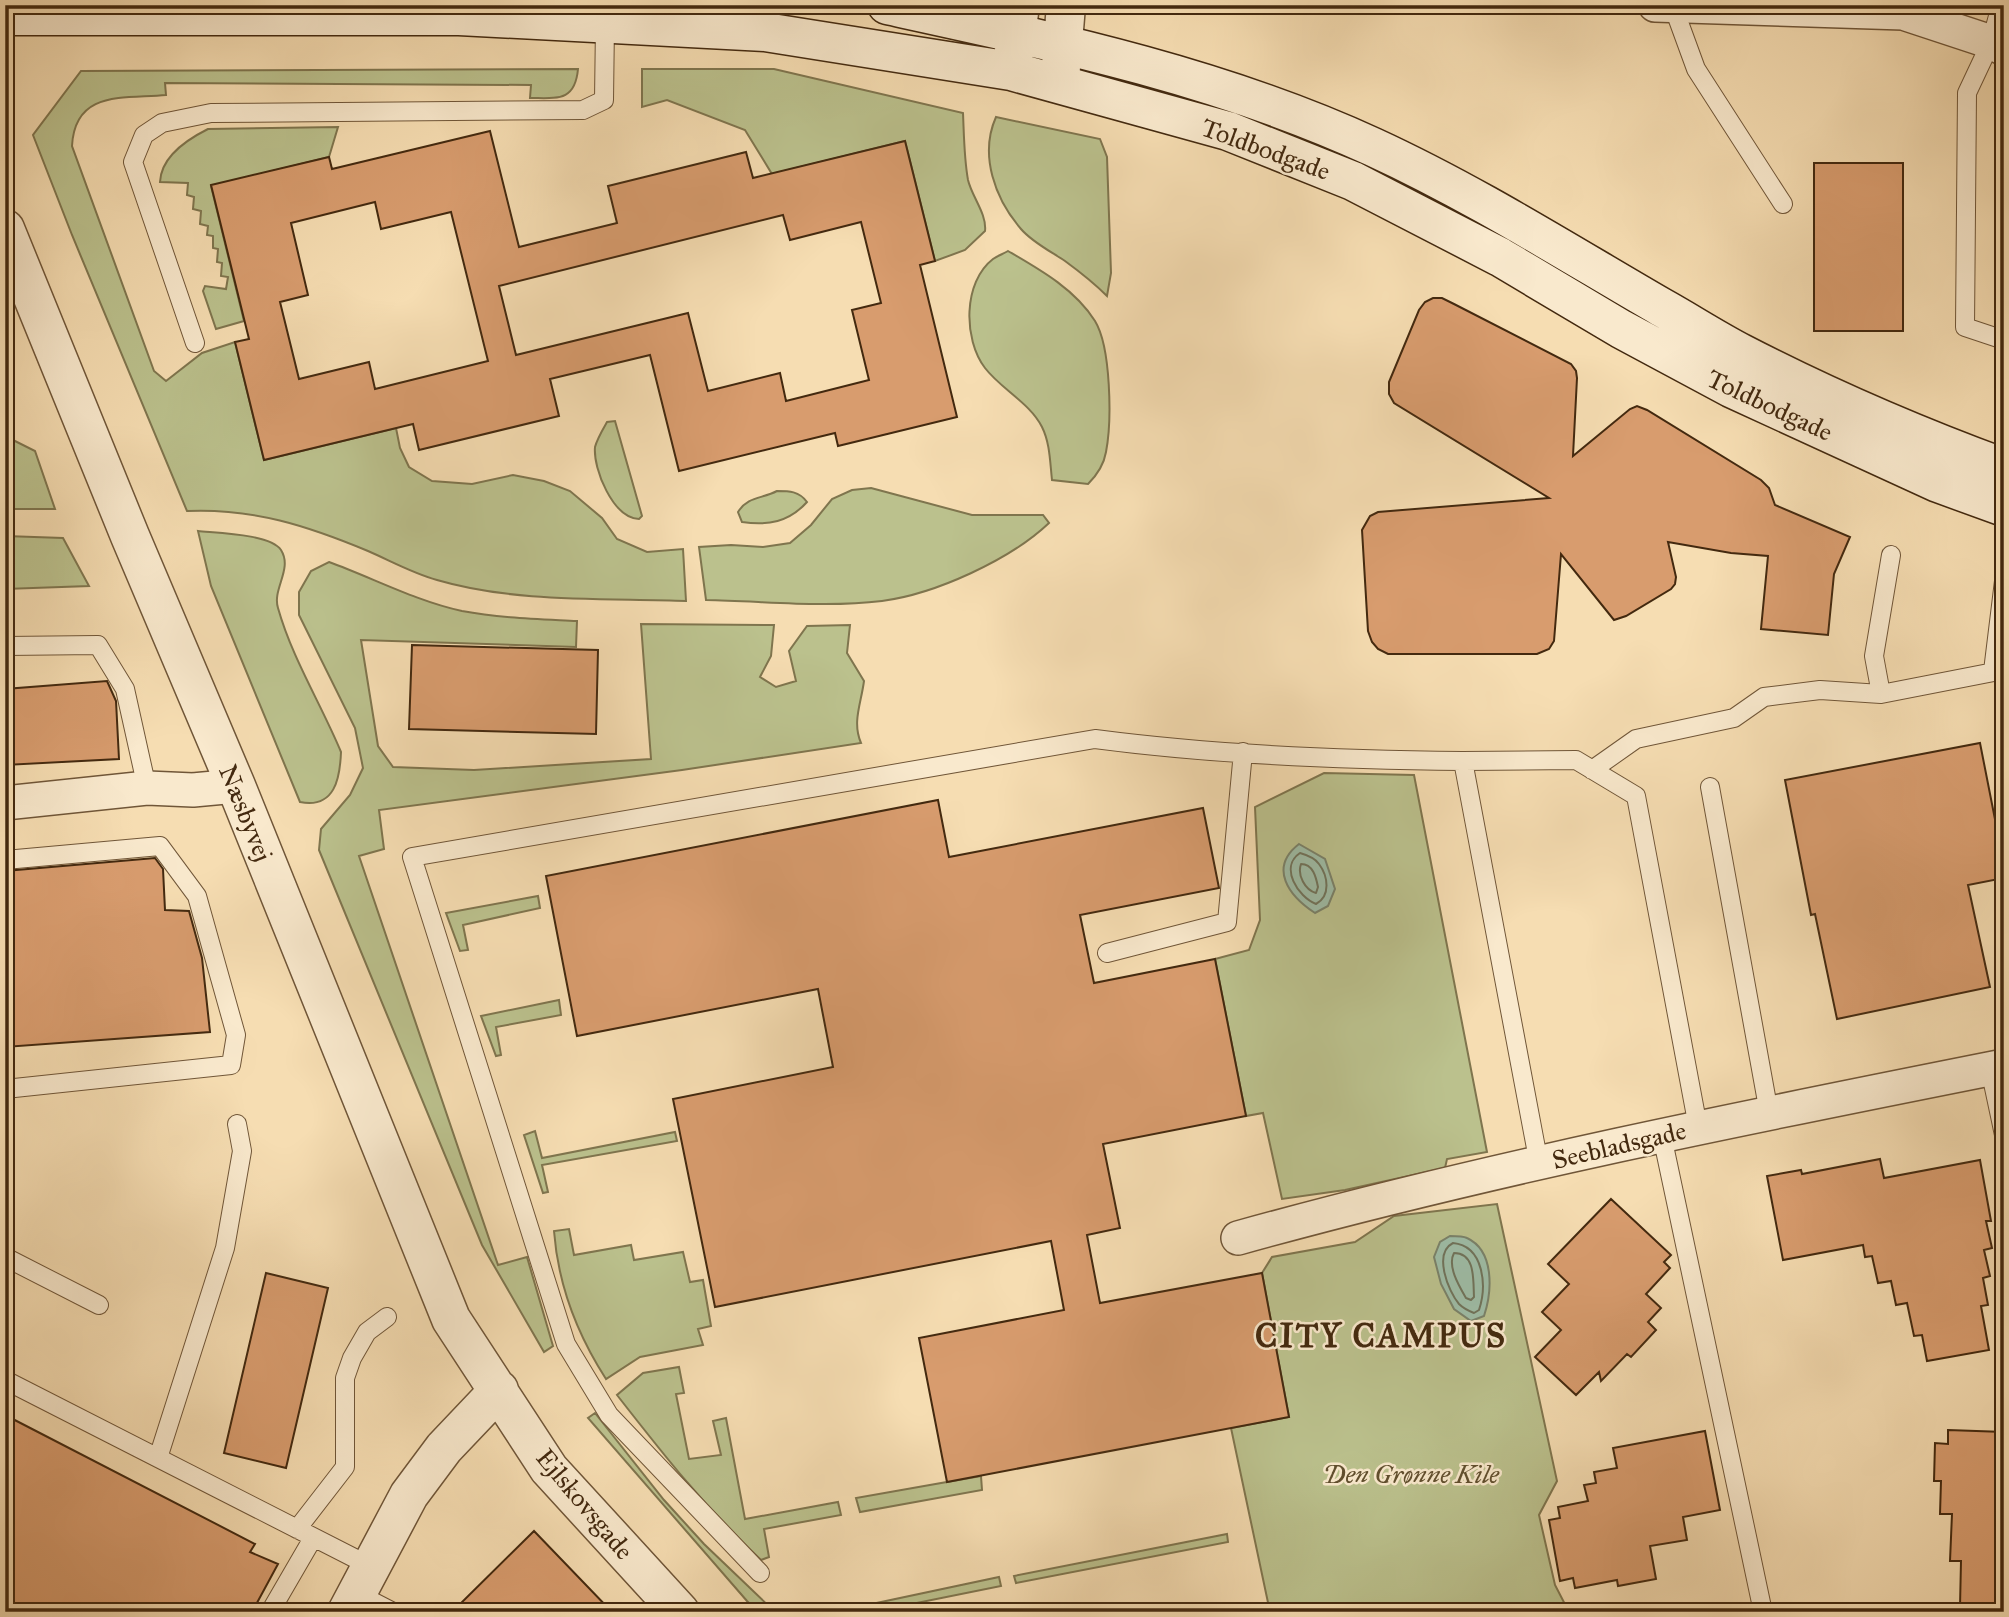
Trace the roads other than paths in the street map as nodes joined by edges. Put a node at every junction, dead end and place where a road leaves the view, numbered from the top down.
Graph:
1 (556, 5) edge
2 (887, 5) edge
3 (1066, 5) edge
4 (2001, 5) edge
5 (1664, 6) edge
6 (5, 16) edge
7 (459, 16) junction
8 (1018, 19) edge
9 (605, 24) junction
10 (1063, 43) junction
11 (1997, 45) edge
12 (1011, 71) junction
13 (1060, 85) junction
14 (1783, 204) dead end
15 (5, 229) edge
16 (2004, 340) edge
17 (195, 343) dead end
18 (2004, 468) edge
19 (2004, 507) edge
20 (1891, 555) dead end
21 (2004, 581) edge
22 (5, 646) edge
23 (1998, 671) edge
24 (1881, 694) junction
25 (1243, 752) junction
26 (1463, 761) junction
27 (1592, 770) junction
28 (236, 786) junction
29 (1710, 787) dead end
30 (147, 788) junction
31 (5, 803) edge
32 (5, 860) edge
33 (1107, 953) dead end
34 (1997, 1068) edge
35 (5, 1089) edge
36 (1769, 1113) junction
37 (237, 1124) dead end
38 (1698, 1127) junction
39 (2004, 1135) edge
40 (1662, 1136) junction
41 (1539, 1164) junction
42 (1238, 1238) dead end
43 (5, 1256) edge
44 (99, 1305) dead end
45 (387, 1317) dead end
46 (5, 1380) edge
47 (499, 1390) junction
48 (159, 1458) junction
49 (305, 1534) junction
50 (760, 1573) dead end
51 (358, 1590) edge
52 (270, 1612) edge
53 (393, 1612) edge
54 (680, 1612) edge
55 (1763, 1612) edge

1 - 7 main road, Toldbodgade
2 - 8 main road, Toldbodgade
3 - 10 main road
4 - 11 lane
5 - 11 street
5 - 14 lane
6 - 7 main road, Toldbodgade
7 - 9 main road, Toldbodgade
8 - 10 main road, Toldbodgade
8 - 12 main road
9 - 12 main road, Toldbodgade
9 - 17 lane
10 - 13 main road
10 - 18 main road, Toldbodgade
11 - 16 lane
12 - 13 main road, Toldbodgade
13 - 19 main road, Toldbodgade
15 - 28 main road, Næsbyvej
20 - 24 lane
21 - 23 lane
22 - 30 lane
23 - 24 lane
24 - 27 lane
25 - 26 lane
25 - 33 lane
25 - 50 lane
26 - 27 lane
26 - 41 lane
27 - 38 lane
28 - 30 street
28 - 47 main road, Næsbyvej
29 - 36 lane
30 - 31 street
32 - 35 lane
34 - 36 street, Seebladsgade
34 - 39 lane
36 - 38 street, Seebladsgade
37 - 48 lane
38 - 40 street, Seebladsgade
40 - 41 street, Seebladsgade
40 - 55 lane
41 - 42 street, Seebladsgade
43 - 44 lane
45 - 49 lane
46 - 48 lane
47 - 51 main road
47 - 54 main road, Ejlskovsgade
48 - 49 lane
49 - 51 lane
49 - 52 lane
51 - 53 lane

